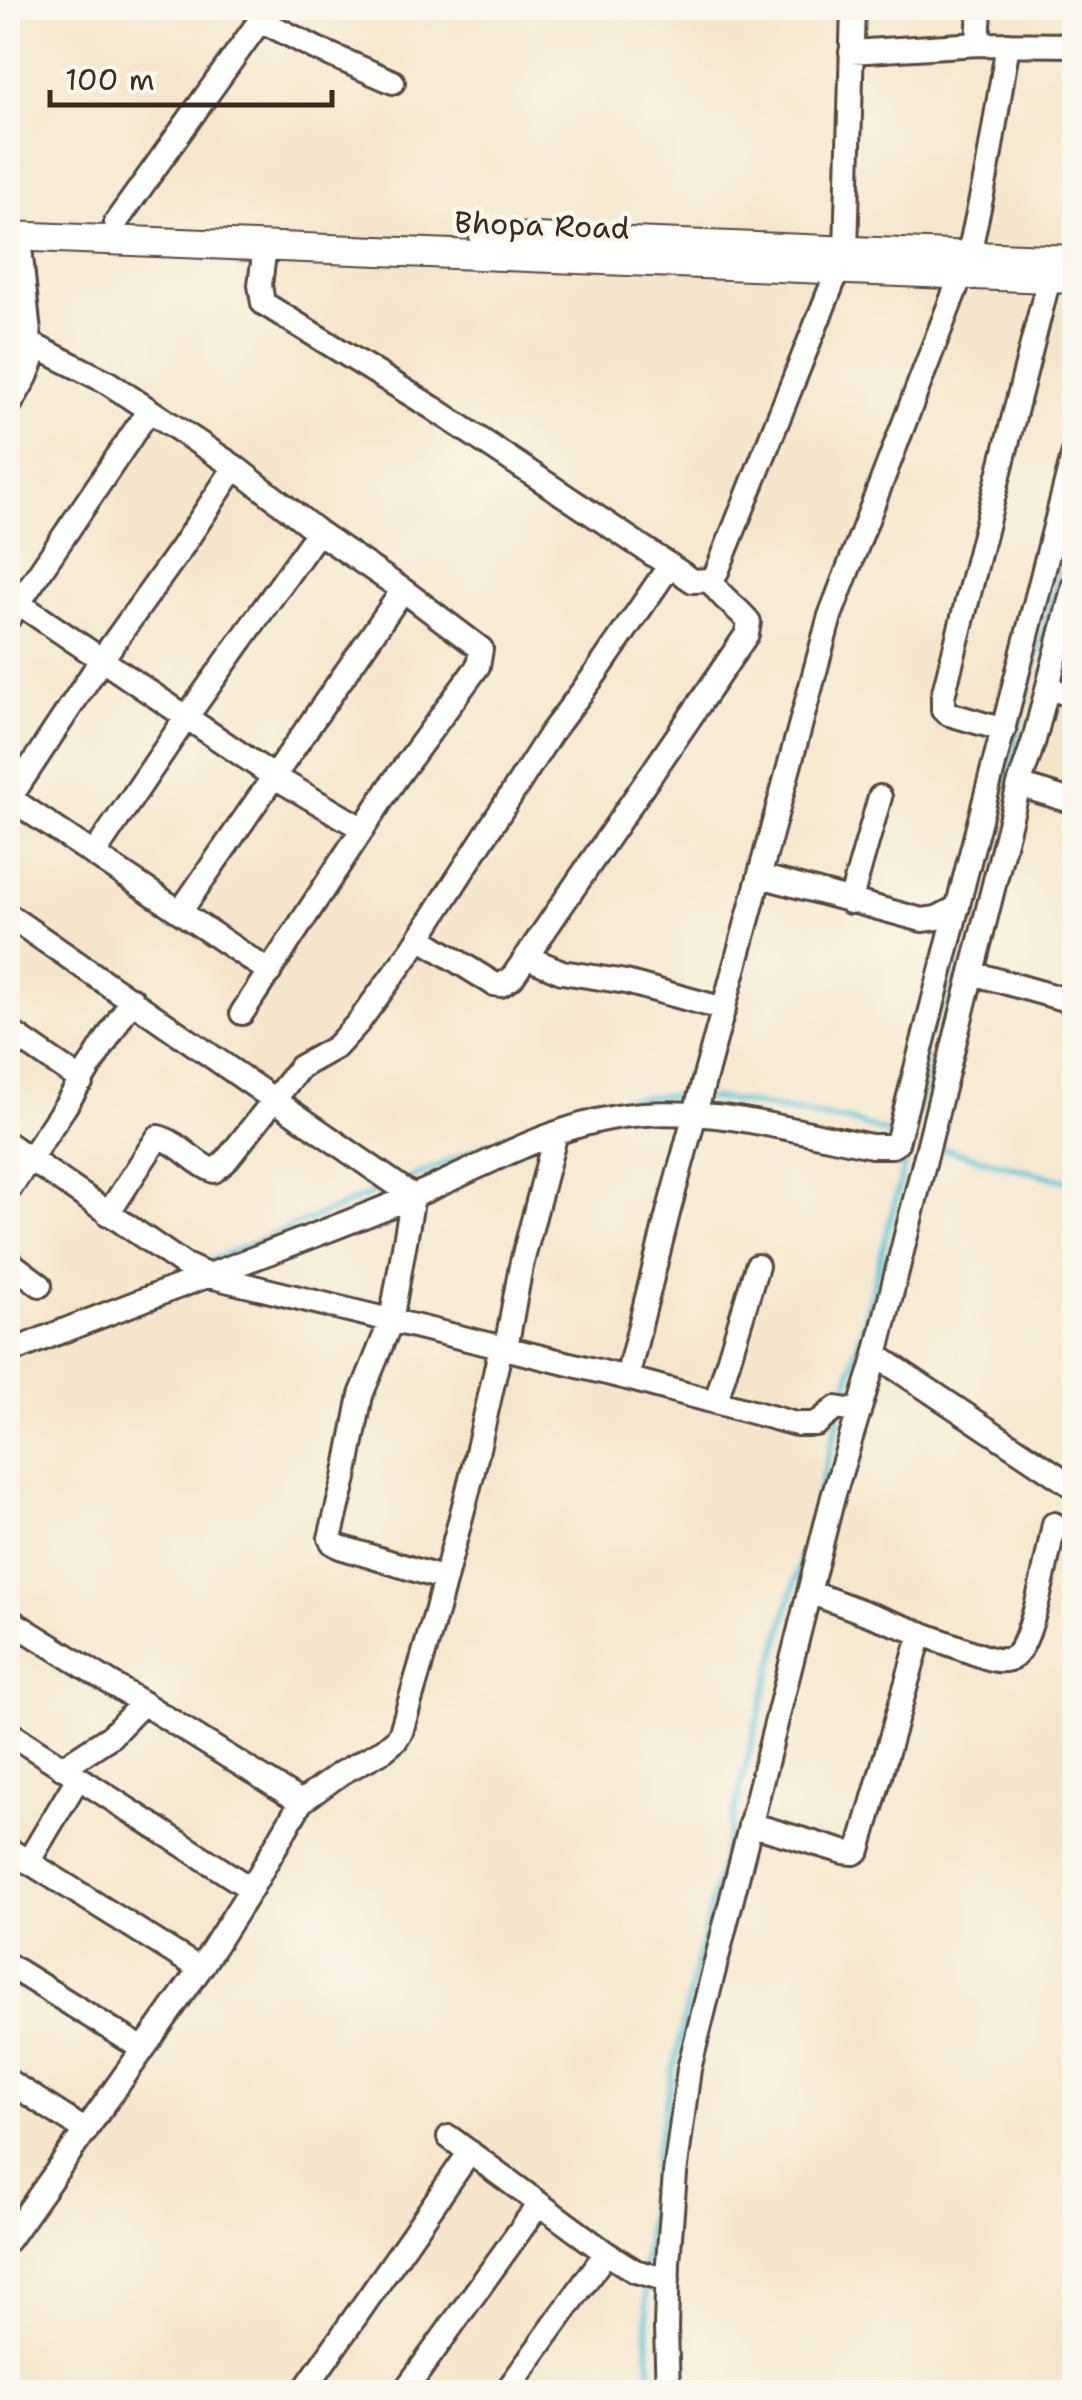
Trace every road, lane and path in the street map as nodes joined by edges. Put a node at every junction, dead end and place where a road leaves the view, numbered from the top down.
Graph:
1 (831, 8) edge
2 (980, 8) edge
3 (265, 14) edge
4 (853, 15) edge
5 (978, 44) junction
6 (1008, 44) junction
7 (1074, 44) edge
8 (851, 52) junction
9 (394, 82) dead end
10 (116, 222) junction
11 (11, 230) edge
12 (265, 247) junction
13 (843, 260) junction
14 (1074, 260) edge
15 (965, 264) junction
16 (1062, 279) edge
17 (31, 344) junction
18 (8, 408) edge
19 (149, 410) junction
20 (1074, 452) edge
21 (235, 466) junction
22 (318, 532) junction
23 (670, 565) junction
24 (710, 580) junction
25 (1074, 585) edge
26 (403, 590) junction
27 (11, 606) edge
28 (102, 659) junction
29 (1048, 688) junction
30 (1074, 696) edge
31 (186, 718) junction
32 (1004, 730) junction
33 (273, 776) junction
34 (1019, 785) junction
35 (880, 797) dead end
36 (9, 798) edge
37 (1074, 802) edge
38 (363, 829) junction
39 (94, 854) junction
40 (760, 876) junction
41 (850, 902) junction
42 (958, 906) junction
43 (180, 912) junction
44 (8, 915) edge
45 (420, 938) junction
46 (526, 956) junction
47 (270, 972) junction
48 (972, 972) junction
49 (132, 1000) junction
50 (1074, 1002) edge
51 (724, 1009) junction
52 (242, 1014) dead end
53 (8, 1030) edge
54 (82, 1081) junction
55 (274, 1100) junction
56 (700, 1100) junction
57 (556, 1133) junction
58 (8, 1144) edge
59 (28, 1159) junction
60 (403, 1188) junction
61 (8, 1191) edge
62 (108, 1214) junction
63 (8, 1262) edge
64 (758, 1266) dead end
65 (197, 1270) junction
66 (40, 1285) dead end
67 (391, 1321) junction
68 (503, 1347) junction
69 (8, 1353) edge
70 (876, 1355) junction
71 (627, 1378) junction
72 (716, 1401) junction
73 (847, 1409) junction
74 (1074, 1488) edge
75 (1054, 1524) dead end
76 (445, 1579) junction
77 (809, 1592) junction
78 (8, 1619) edge
79 (921, 1633) junction
80 (143, 1703) junction
81 (8, 1732) edge
82 (70, 1773) junction
83 (302, 1802) junction
84 (750, 1824) junction
85 (18, 1855) edge
86 (251, 1889) junction
87 (8, 1966) edge
88 (200, 1969) junction
89 (142, 2049) junction
90 (8, 2081) edge
91 (86, 2131) junction
92 (450, 2137) dead end
93 (470, 2152) junction
94 (539, 2204) junction
95 (17, 2207) edge
96 (8, 2240) edge
97 (606, 2253) junction
98 (654, 2277) junction
99 (303, 2392) edge
100 (404, 2392) edge
101 (506, 2392) edge
102 (668, 2392) edge

1 - 4 street
2 - 5 street
3 - 9 street
3 - 10 street
4 - 8 street
5 - 6 street
5 - 8 street
6 - 7 street
6 - 15 street
8 - 13 street
10 - 11 main road, Bhopa Road
10 - 13 main road, Bhopa Road
11 - 12 main road, Bhopa Road
11 - 17 street
12 - 13 main road, Bhopa Road
12 - 23 street
13 - 15 main road, Bhopa Road
13 - 24 street
14 - 15 main road, Bhopa Road
15 - 16 main road, Bhopa Road
15 - 40 street
16 - 32 street
17 - 18 street
17 - 19 street
19 - 21 street
19 - 27 street
20 - 32 street
21 - 22 street
21 - 28 street
22 - 26 street
22 - 31 street
23 - 24 street
23 - 45 street
24 - 46 street
25 - 29 street
26 - 33 street
26 - 38 street
27 - 28 street
28 - 31 street
28 - 36 street
29 - 30 street
29 - 34 street
31 - 33 street
31 - 39 street
32 - 42 street
33 - 38 street
33 - 43 street
34 - 37 street
34 - 48 street
35 - 41 street
36 - 39 street
38 - 47 street
39 - 43 street
40 - 41 street
40 - 51 street
41 - 42 street
42 - 56 street
43 - 47 street
44 - 49 street
45 - 46 street
45 - 55 street
46 - 51 street
47 - 52 street
48 - 50 street
48 - 70 street
49 - 54 street
49 - 55 street
51 - 56 street
53 - 54 street
54 - 59 street
55 - 60 street
55 - 62 street
56 - 57 street
56 - 71 street
57 - 60 street
57 - 68 street
58 - 59 street
59 - 61 street
59 - 62 street
60 - 65 street
60 - 67 street
62 - 65 street
63 - 66 street
64 - 72 street
65 - 67 street
65 - 69 street
67 - 68 street
67 - 76 street
68 - 71 street
68 - 76 street
70 - 73 street
70 - 74 street
71 - 72 street
72 - 73 street
73 - 77 street
75 - 79 street
76 - 83 street
77 - 79 street
77 - 84 street
78 - 80 street
79 - 84 street
80 - 82 street
80 - 83 street
81 - 82 street
82 - 85 street
82 - 86 street
83 - 86 street
84 - 98 street
85 - 88 street
86 - 88 street
87 - 89 street
88 - 89 street
89 - 91 street
90 - 91 street
91 - 95 street
92 - 93 street
93 - 94 street
93 - 99 street
94 - 97 street
94 - 100 street
95 - 96 street
97 - 98 street
97 - 101 street
98 - 102 street

